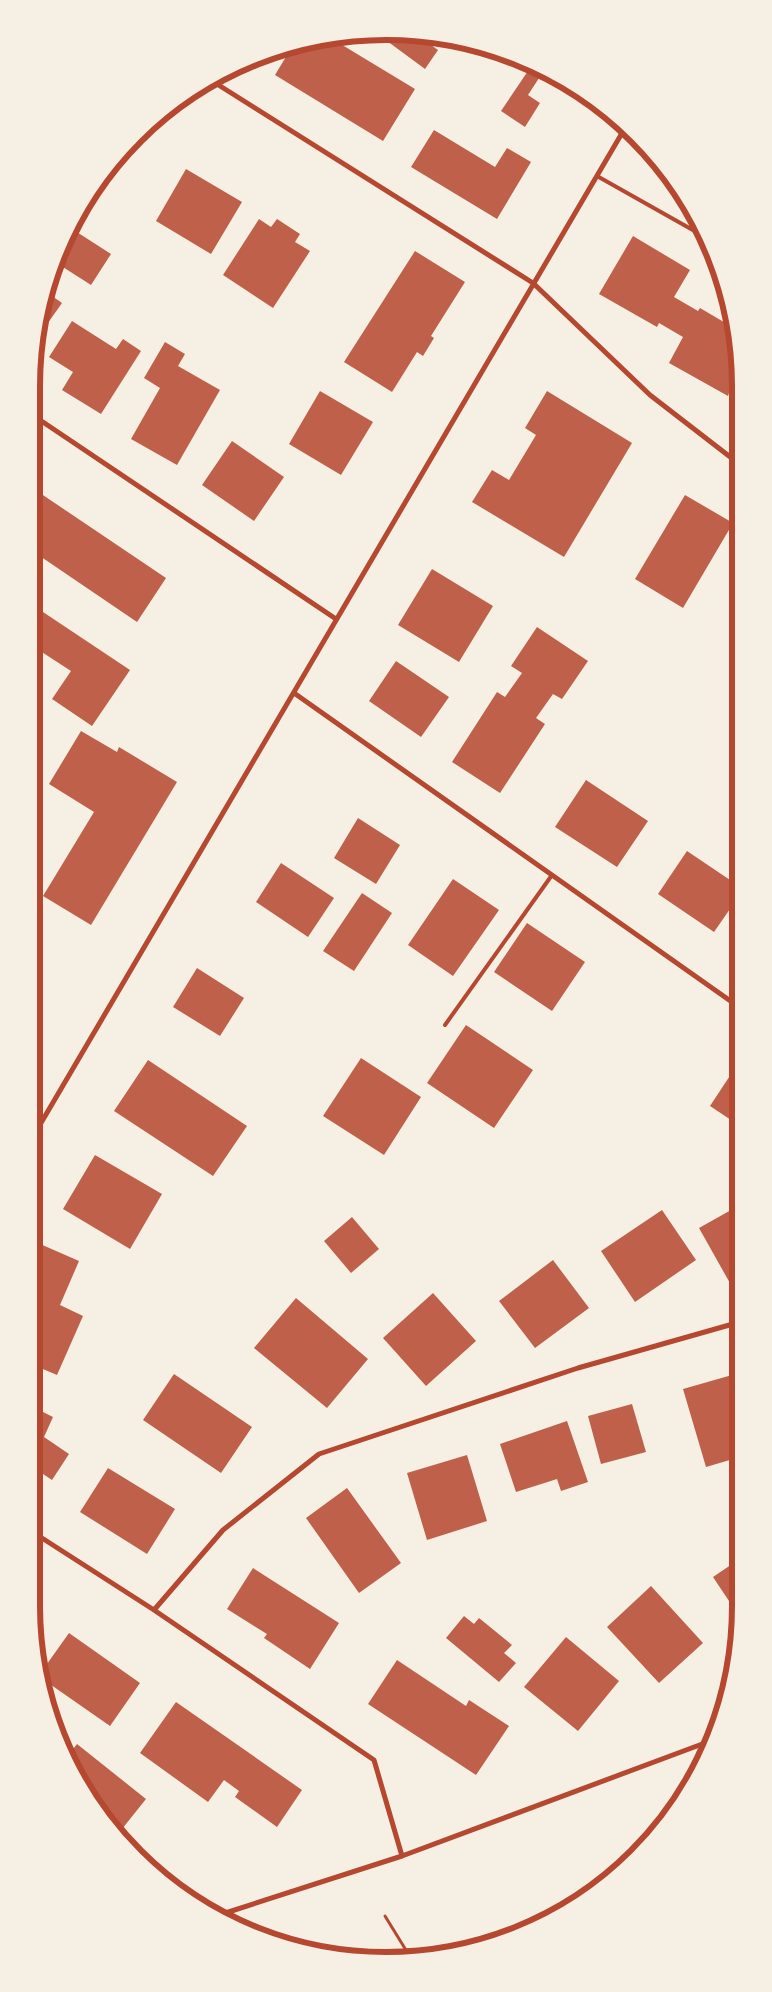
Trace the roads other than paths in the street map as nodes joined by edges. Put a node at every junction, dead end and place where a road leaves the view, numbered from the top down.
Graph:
1 (218, 84) edge
2 (623, 134) edge
3 (597, 176) junction
4 (695, 231) edge
5 (533, 283) junction
6 (40, 422) edge
7 (732, 458) edge
8 (336, 619) junction
9 (294, 693) junction
10 (552, 875) junction
11 (732, 1002) edge
12 (445, 1025) dead end
13 (40, 1125) edge
14 (732, 1324) edge
15 (40, 1536) edge
16 (154, 1610) junction
17 (703, 1744) edge
18 (402, 1856) junction
19 (226, 1913) edge

1 - 5 street
2 - 3 street
3 - 4 lane
3 - 5 street
5 - 7 street
5 - 8 street
6 - 8 street
8 - 9 street
9 - 10 street
9 - 13 street
10 - 11 street
10 - 12 lane
14 - 16 street
15 - 16 street
16 - 18 street
17 - 18 street
18 - 19 street

